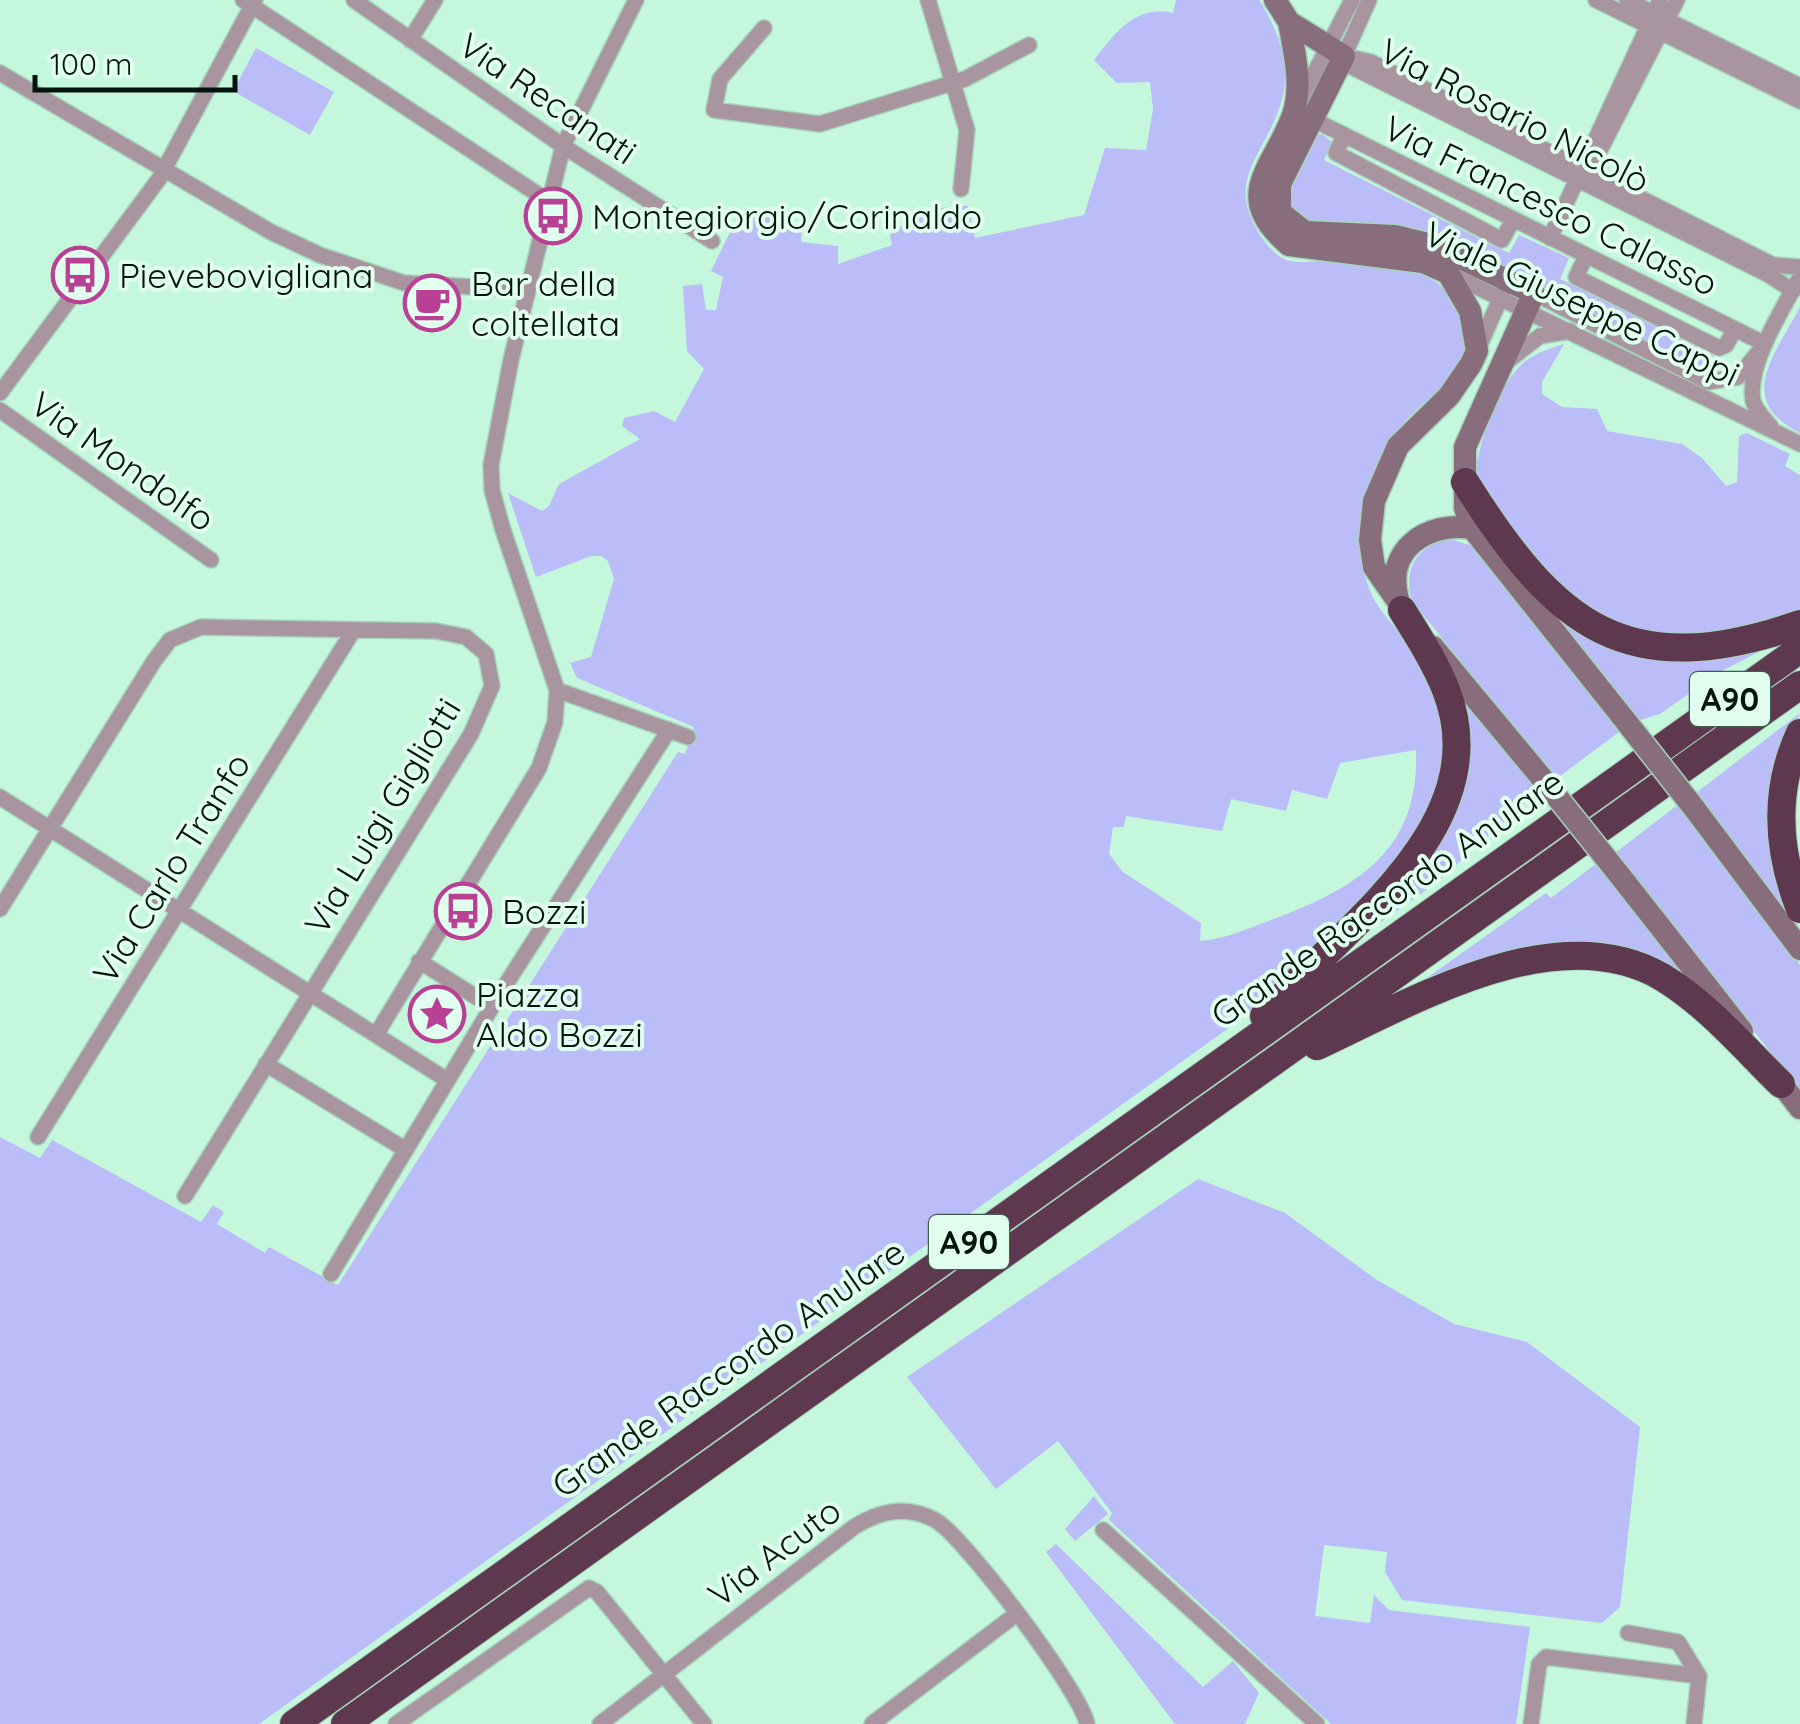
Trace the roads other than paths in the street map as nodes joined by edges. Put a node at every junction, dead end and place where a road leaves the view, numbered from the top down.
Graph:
1 (354, 0) edge
2 (435, 0) edge
3 (636, 0) edge
4 (928, 0) edge
5 (1275, 0) edge
6 (1352, 0) edge
7 (1369, 0) edge
8 (1596, 0) edge
9 (1627, 0) edge
10 (1677, 0) edge
11 (250, 2) edge
12 (1658, 18) edge
13 (1289, 22) junction
14 (764, 28) dead end
15 (410, 40) junction
16 (1028, 46) dead end
17 (1336, 52) junction
18 (0, 73) edge
19 (954, 83) junction
20 (1800, 86) edge
21 (1800, 102) edge
22 (1302, 117) junction
23 (563, 146) junction
24 (166, 168) junction
25 (1580, 174) junction
26 (961, 189) dead end
27 (548, 201) junction
28 (1277, 222) junction
29 (1550, 238) junction
30 (712, 241) dead end
31 (1586, 256) junction
32 (1800, 267) edge
33 (1448, 273) junction
34 (1796, 284) edge
35 (1505, 288) junction
36 (526, 290) junction
37 (1530, 301) junction
38 (1735, 329) junction
39 (1570, 331) junction
40 (1764, 344) junction
41 (1477, 351) junction
42 (1502, 368) junction
43 (0, 393) edge
44 (0, 410) edge
45 (1773, 430) junction
46 (1800, 444) edge
47 (1465, 482) junction
48 (1472, 528) junction
49 (212, 560) dead end
50 (1534, 576) junction
51 (1402, 610) junction
52 (1800, 624) edge
53 (352, 631) junction
54 (1800, 648) edge
55 (1800, 685) edge
56 (557, 690) junction
57 (669, 730) junction
58 (1800, 733) edge
59 (688, 737) dead end
60 (0, 797) edge
61 (50, 829) junction
62 (1800, 908) edge
63 (0, 909) edge
64 (180, 911) junction
65 (1800, 950) edge
66 (419, 961) junction
67 (310, 991) junction
68 (492, 1007) junction
69 (377, 1033) junction
70 (1233, 1054) junction
71 (266, 1064) junction
72 (1256, 1074) junction
73 (446, 1080) junction
74 (1781, 1084) junction
75 (1800, 1108) edge
76 (38, 1137) dead end
77 (406, 1150) junction
78 (185, 1196) dead end
79 (331, 1274) dead end
80 (1103, 1530) dead end
81 (1016, 1616) junction
82 (1628, 1633) dead end
83 (662, 1674) junction
84 (1700, 1676) junction
85 (294, 1724) edge
86 (345, 1724) edge
87 (396, 1724) edge
88 (600, 1724) edge
89 (704, 1724) edge
90 (872, 1724) edge
91 (1087, 1724) edge
92 (1318, 1724) edge
93 (1531, 1724) edge
94 (1694, 1724) edge

1 - 15 street, Via Recanati
2 - 15 street
3 - 23 street
4 - 19 street
5 - 13 street
6 - 17 street
7 - 17 street
8 - 12 street
9 - 12 street
10 - 12 street
11 - 24 street
11 - 27 street
12 - 20 street
12 - 21 street
12 - 25 street
13 - 17 street
13 - 22 street
14 - 19 street
15 - 23 street, Via Recanati
16 - 19 street
17 - 22 street
17 - 25 street, Via Rosario Nicolò
18 - 24 street
19 - 26 street
22 - 28 street
22 - 29 street, Via Francesco Calasso
23 - 27 street
23 - 30 street, Via Recanati
24 - 36 street
24 - 43 street
25 - 29 street
25 - 32 street, Via Rosario Nicolò
25 - 34 street, Via Rosario Nicolò
27 - 36 street
28 - 33 street, Viale Giuseppe Cappi
28 - 35 street, Viale Giuseppe Cappi
29 - 31 street, Via Francesco Calasso
31 - 38 street, Via Francesco Calasso
31 - 38 street
33 - 35 street, Viale Giuseppe Cappi
33 - 41 street
34 - 40 street
35 - 37 street, Viale Giuseppe Cappi
35 - 41 street
36 - 56 street
37 - 39 street, Viale Giuseppe Cappi
37 - 40 street, Viale Giuseppe Cappi
37 - 42 street
38 - 40 street, Via Francesco Calasso
39 - 42 street
39 - 45 street, Viale Giuseppe Cappi
40 - 45 street
41 - 51 street
42 - 47 street
44 - 49 street, Via Mondolfo
45 - 46 street, Viale Giuseppe Cappi
47 - 48 street
47 - 50 highway
48 - 50 highway
48 - 51 street
48 - 65 street, bridge
50 - 52 highway
51 - 70 highway
51 - 74 street, bridge
53 - 61 street, Via Luigi Gigliotti
53 - 64 street, Via Carlo Tranfo
53 - 67 street, Via Luigi Gigliotti
54 - 70 highway, Grande Raccordo Anulare / A90
55 - 72 highway, Grande Raccordo Anulare / A90
56 - 57 street
56 - 66 street
57 - 59 street
57 - 68 street
58 - 62 highway
60 - 61 street
61 - 63 street, Via Luigi Gigliotti
61 - 64 street
64 - 67 street
64 - 76 street, Via Carlo Tranfo
66 - 68 street
66 - 69 street
67 - 69 street
67 - 71 street, Via Luigi Gigliotti
68 - 73 street
69 - 73 street
70 - 85 highway, Grande Raccordo Anulare / A90
71 - 77 street
71 - 78 street, Via Luigi Gigliotti
72 - 74 highway
72 - 86 highway, Grande Raccordo Anulare / A90
73 - 77 street
74 - 75 street
77 - 79 street
80 - 92 street
81 - 83 street, Via Acuto
81 - 90 street
81 - 91 street, Via Acuto
82 - 84 street
83 - 87 street
83 - 88 street, Via Acuto
83 - 89 street
84 - 93 street
84 - 94 street

